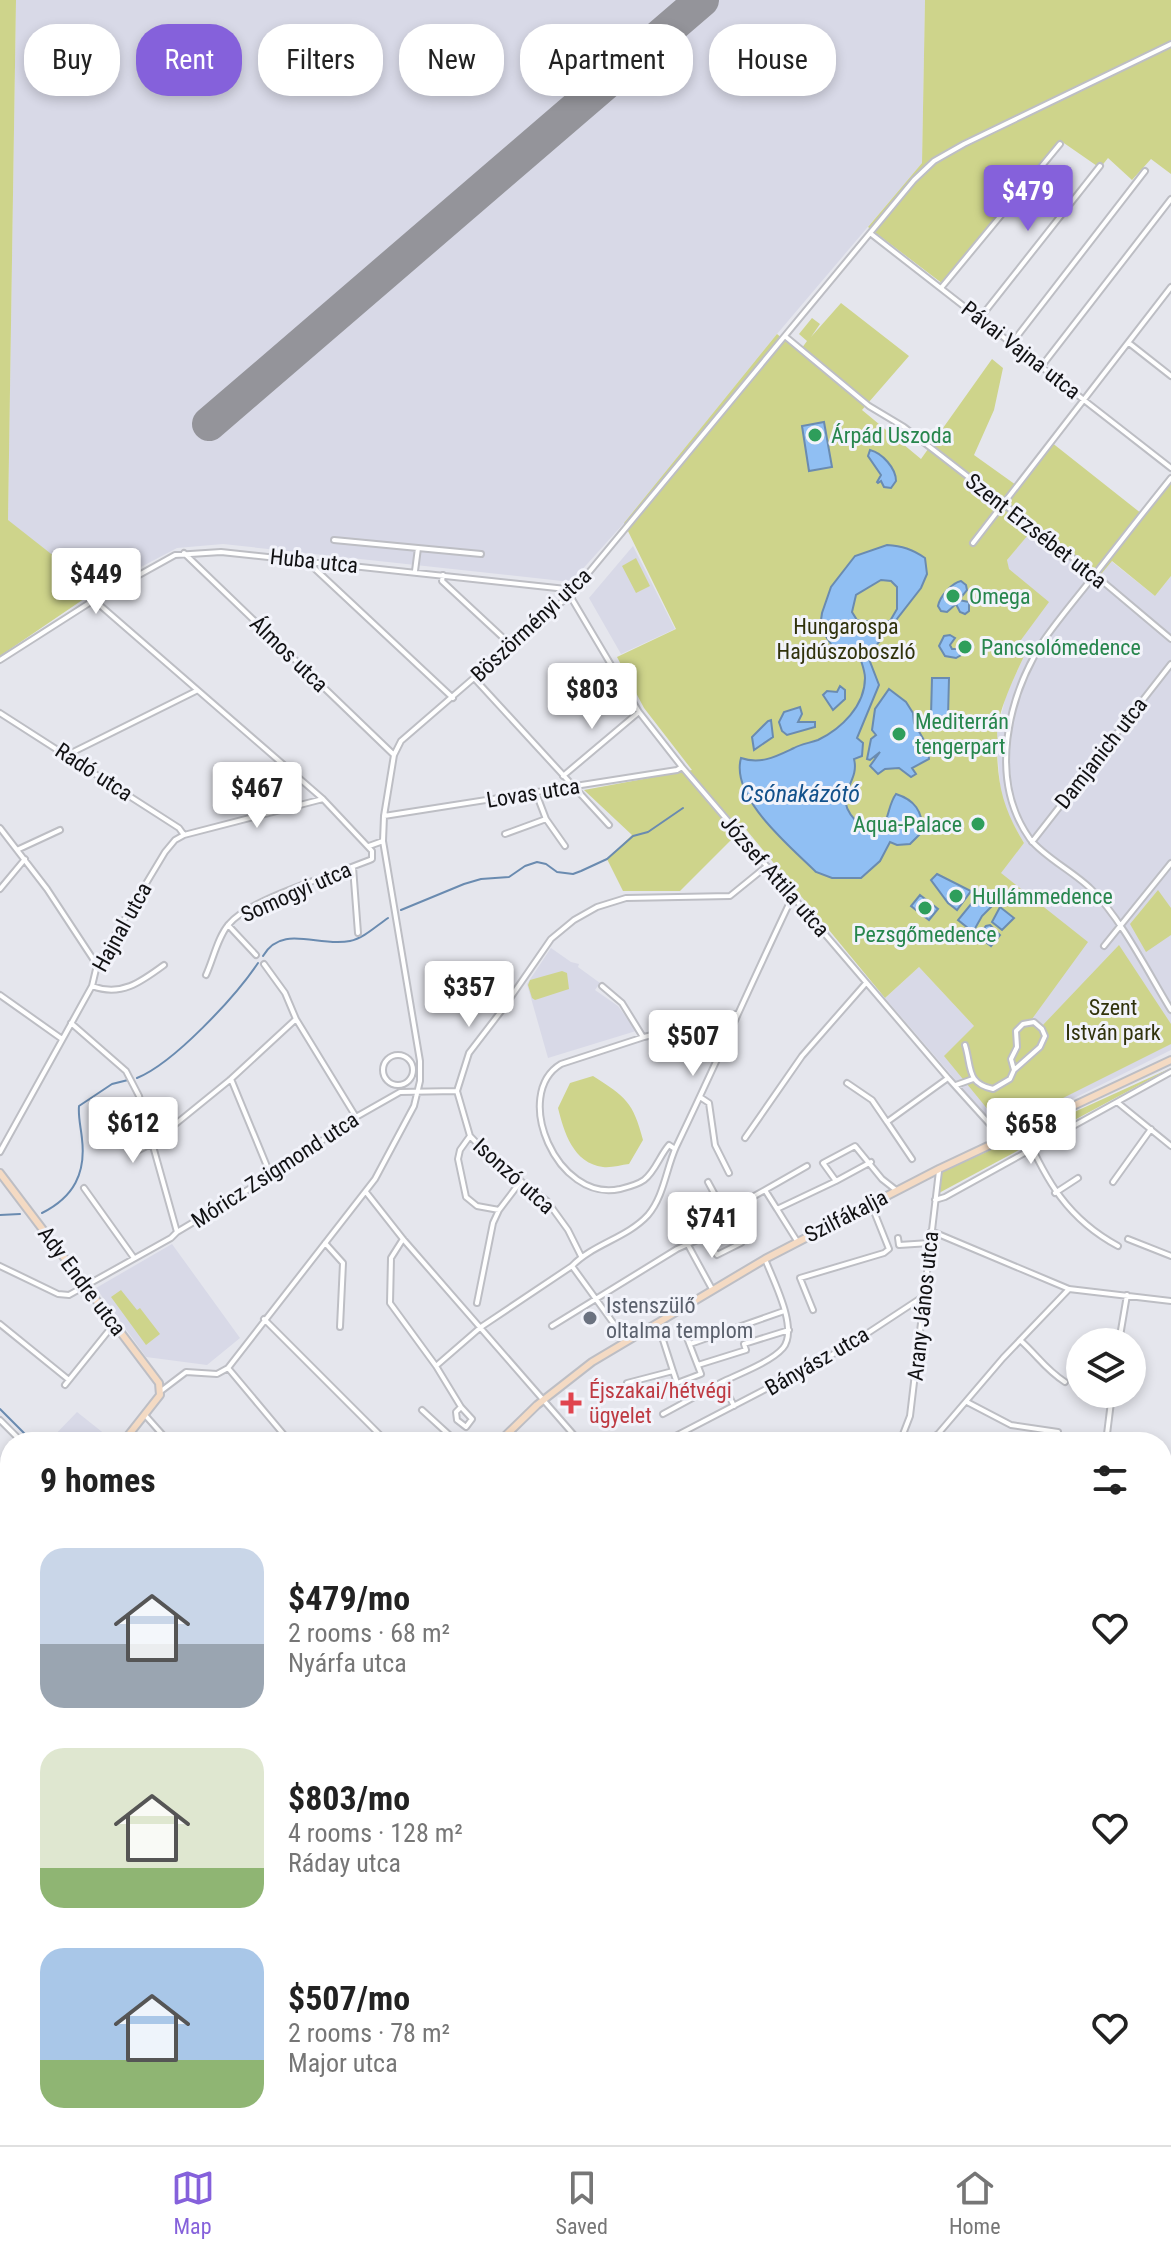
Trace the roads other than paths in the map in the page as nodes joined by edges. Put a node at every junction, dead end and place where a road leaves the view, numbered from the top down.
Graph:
1 (1171, 44) edge
2 (1060, 144) dead end
3 (1100, 166) dead end
4 (1145, 171) dead end
5 (1171, 199) edge
6 (870, 233) junction
7 (1171, 287) edge
8 (941, 288) junction
9 (979, 318) junction
10 (786, 337) junction
11 (1011, 343) junction
12 (1128, 343) junction
13 (1041, 367) junction
14 (1171, 376) edge
15 (1084, 398) junction
16 (1171, 468) edge
17 (1171, 478) edge
18 (1002, 503) junction
19 (334, 540) dead end
20 (973, 543) dead end
21 (418, 548) junction
22 (184, 553) junction
23 (481, 554) dead end
24 (313, 561) junction
25 (415, 571) junction
26 (443, 575) junction
27 (1095, 575) junction
28 (571, 594) junction
29 (94, 600) junction
30 (1171, 639) edge
31 (512, 646) junction
32 (0, 660) edge
33 (1171, 664) edge
34 (474, 678) junction
35 (196, 691) junction
36 (453, 698) junction
37 (639, 712) junction
38 (0, 713) edge
39 (67, 755) junction
40 (394, 755) junction
41 (682, 767) junction
42 (563, 776) junction
43 (573, 787) junction
44 (536, 793) junction
45 (323, 799) junction
46 (384, 816) junction
47 (546, 819) junction
48 (609, 825) dead end
49 (0, 828) edge
50 (60, 830) dead end
51 (505, 834) dead end
52 (184, 835) junction
53 (383, 841) junction
54 (1032, 842) junction
55 (369, 846) junction
56 (565, 846) dead end
57 (18, 850) junction
58 (25, 859) junction
59 (1171, 863) edge
60 (767, 866) junction
61 (353, 867) junction
62 (0, 889) edge
63 (795, 898) junction
64 (228, 925) junction
65 (1119, 927) junction
66 (358, 933) dead end
67 (1104, 946) dead end
68 (256, 955) dead end
69 (264, 964) dead end
70 (97, 965) junction
71 (164, 965) dead end
72 (479, 969) dead end
73 (206, 975) dead end
74 (866, 982) junction
75 (92, 986) junction
76 (602, 986) dead end
77 (0, 995) edge
78 (510, 998) junction
79 (1171, 1010) edge
80 (737, 1014) junction
81 (296, 1019) junction
82 (71, 1023) junction
83 (644, 1037) junction
84 (62, 1039) junction
85 (965, 1045) dead end
86 (1171, 1060) edge
87 (1014, 1070) junction
88 (1171, 1072) edge
89 (948, 1078) junction
90 (231, 1079) junction
91 (973, 1079) junction
92 (847, 1083) dead end
93 (955, 1085) junction
94 (399, 1088) junction
95 (419, 1090) junction
96 (457, 1091) junction
97 (700, 1097) junction
98 (1117, 1102) junction
99 (356, 1117) junction
100 (887, 1122) junction
101 (1023, 1129) junction
102 (1151, 1129) junction
103 (470, 1136) junction
104 (745, 1138) dead end
105 (116, 1139) dead end
106 (1003, 1139) junction
107 (151, 1144) junction
108 (1171, 1146) edge
109 (675, 1149) junction
110 (1032, 1149) junction
111 (0, 1152) edge
112 (912, 1159) dead end
113 (871, 1162) junction
114 (807, 1166) dead end
115 (939, 1169) junction
116 (0, 1173) edge
117 (729, 1173) dead end
118 (271, 1176) junction
119 (1078, 1178) dead end
120 (521, 1181) junction
121 (836, 1181) junction
122 (708, 1182) dead end
123 (1113, 1182) dead end
124 (84, 1188) dead end
125 (765, 1190) junction
126 (896, 1190) junction
127 (366, 1192) junction
128 (1055, 1193) junction
129 (747, 1200) dead end
130 (935, 1200) junction
131 (871, 1204) junction
132 (777, 1209) junction
133 (499, 1210) junction
134 (731, 1225) junction
135 (931, 1231) junction
136 (177, 1232) junction
137 (706, 1237) junction
138 (898, 1238) dead end
139 (403, 1239) junction
140 (1128, 1239) dead end
141 (797, 1241) junction
142 (325, 1243) junction
143 (930, 1243) junction
144 (688, 1245) junction
145 (1118, 1246) dead end
146 (581, 1256) junction
147 (1171, 1256) edge
148 (134, 1258) junction
149 (765, 1259) junction
150 (0, 1266) edge
151 (572, 1266) junction
152 (85, 1287) junction
153 (712, 1289) junction
154 (1069, 1289) junction
155 (1127, 1295) junction
156 (924, 1296) junction
157 (594, 1299) junction
158 (1171, 1301) edge
159 (477, 1303) dead end
160 (813, 1310) dead end
161 (784, 1311) junction
162 (264, 1319) junction
163 (0, 1324) edge
164 (114, 1324) junction
165 (614, 1324) dead end
166 (652, 1324) junction
167 (552, 1326) dead end
168 (340, 1327) dead end
169 (481, 1327) junction
170 (1121, 1328) edge
171 (684, 1330) dead end
172 (789, 1330) junction
173 (1020, 1340) junction
174 (690, 1344) junction
175 (698, 1365) junction
176 (436, 1366) junction
177 (228, 1368) junction
178 (673, 1371) junction
179 (722, 1382) junction
180 (1065, 1382) dead end
181 (627, 1383) dead end
182 (161, 1391) junction
183 (544, 1399) junction
184 (967, 1402) junction
185 (734, 1406) junction
186 (461, 1407) junction
187 (1110, 1408) edge
188 (422, 1410) dead end
189 (663, 1414) dead end
190 (145, 1415) junction
191 (131, 1432) edge
192 (160, 1432) edge
193 (282, 1432) edge
194 (377, 1432) edge
195 (446, 1432) edge
196 (509, 1432) edge
197 (572, 1432) edge
198 (683, 1432) edge
199 (904, 1432) edge
200 (938, 1432) edge
201 (1058, 1432) dead end
202 (1107, 1432) edge

1 - 6 street, Böszörményi utca
2 - 8 street
3 - 9 street
4 - 11 street
5 - 13 street
6 - 8 street, Pávai Vajna utca
6 - 10 street, Böszörményi utca
7 - 12 street
8 - 9 street, Pávai Vajna utca
9 - 11 street, Pávai Vajna utca
10 - 18 street, Szent Erzsébet utca
10 - 28 street, Böszörményi utca
11 - 13 street, Pávai Vajna utca
12 - 14 street
12 - 15 street
13 - 15 street, Pávai Vajna utca
15 - 16 street, Pávai Vajna utca
15 - 18 street
17 - 27 street
18 - 20 street
18 - 27 street, Szent Erzsébet utca
19 - 21 street
21 - 23 street
21 - 25 street
22 - 24 street, Huba utca
22 - 29 street
22 - 40 street, Álmos utca
24 - 25 street, Huba utca
24 - 36 street
25 - 26 street, Huba utca
26 - 28 street, Huba utca
26 - 31 street
27 - 30 street, Szent Erzsébet utca
27 - 54 street
28 - 31 street, Böszörményi utca
28 - 37 street, József Attila utca
29 - 32 street
29 - 35 street
31 - 34 street, Böszörményi utca
33 - 54 street, Damjanich utca
34 - 36 street, Böszörményi utca
34 - 42 street
35 - 39 street
35 - 45 street
36 - 40 street, Böszörményi utca
37 - 41 street, József Attila utca
37 - 42 street
38 - 39 street, Radó utca
39 - 52 street, Radó utca
40 - 46 street
41 - 43 street, Lovas utca
41 - 60 street, József Attila utca
42 - 43 street
43 - 44 street, Lovas utca
43 - 48 street
44 - 46 street, Lovas utca
44 - 47 street
45 - 52 street
45 - 55 street
46 - 53 street
47 - 51 street
47 - 56 street
49 - 57 street
50 - 57 street
52 - 70 street, Hajnal utca
53 - 55 street
53 - 95 street
54 - 65 street
55 - 61 street, Somogyi utca
57 - 58 street
58 - 62 street
58 - 70 street
59 - 65 street
60 - 63 street, József Attila utca
60 - 78 street
61 - 64 street, Somogyi utca
61 - 66 street
63 - 74 street, József Attila utca
63 - 80 street
64 - 68 street
64 - 73 street, Somogyi utca
65 - 67 street
65 - 79 street
69 - 81 street
70 - 75 street, Hajnal utca
71 - 75 street
72 - 78 street
74 - 89 street, József Attila utca
74 - 104 street
75 - 82 street, Hajnal utca
76 - 83 street
77 - 84 street
78 - 96 street
80 - 83 street
80 - 97 street
81 - 90 street
81 - 99 street
82 - 84 street, Hajnal utca
82 - 107 street
83 - 109 street
84 - 111 street, Hajnal utca
85 - 91 street
86 - 101 street, Szilfákalja
87 - 87 street
87 - 91 street
88 - 98 street
89 - 93 street, József Attila utca
89 - 100 street
90 - 107 street
90 - 118 street
91 - 93 street
92 - 100 street
93 - 106 street, József Attila utca
94 - 94 street
94 - 95 street, Móricz Zsigmond utca
94 - 99 street, Móricz Zsigmond utca
95 - 96 street, Móricz Zsigmond utca
95 - 127 street
96 - 103 street, Isonzó utca
97 - 109 street
97 - 117 street
98 - 102 street
98 - 110 street
99 - 118 street, Móricz Zsigmond utca
100 - 112 street
101 - 106 street, Szilfákalja
101 - 110 street
102 - 108 street
102 - 123 street
103 - 120 street, Isonzó utca
103 - 133 street
105 - 107 street
106 - 115 street, Szilfákalja
107 - 136 street
109 - 146 street
110 - 128 street
110 - 130 street
113 - 121 street
113 - 121 street
113 - 126 street
114 - 125 street
115 - 126 street, Szilfákalja
115 - 130 street, Arany János utca
116 - 152 street, Ady Endre utca
118 - 136 street, Móricz Zsigmond utca
119 - 128 street
120 - 133 street
120 - 146 street, Isonzó utca
121 - 132 street
122 - 134 street
124 - 148 street
125 - 129 street
125 - 132 street
126 - 131 street, Szilfákalja
127 - 139 street
127 - 142 street
128 - 145 street
130 - 135 street, Arany János utca
131 - 141 street, Szilfákalja
131 - 160 street
132 - 141 street
133 - 159 street
134 - 137 street
134 - 137 street
135 - 143 street, Arany János utca
135 - 154 street
136 - 148 street, Móricz Zsigmond utca
137 - 144 street
138 - 143 street
139 - 169 street
139 - 176 street
140 - 147 street
141 - 149 street, Szilfákalja
142 - 162 street
142 - 168 street
143 - 156 street, Arany János utca
144 - 153 street
144 - 157 street
146 - 151 street
148 - 152 street, Móricz Zsigmond utca
149 - 153 street, Szilfákalja
149 - 161 street
150 - 152 street
151 - 157 street
151 - 169 street
152 - 164 street, Ady Endre utca
153 - 166 street, Szilfákalja
154 - 155 street
154 - 173 street
155 - 158 street
155 - 170 street
156 - 185 street, Bányász utca
156 - 199 street, Arany János utca
157 - 165 street
157 - 167 street
161 - 172 street
161 - 174 street
162 - 177 street
162 - 194 street
163 - 164 street
164 - 182 street, Ady Endre utca
166 - 178 street
166 - 183 street, Szilfákalja
169 - 176 street
169 - 183 street
171 - 174 street
172 - 175 street
172 - 179 street
173 - 180 street
173 - 184 street
174 - 175 street
175 - 178 street
176 - 186 street
177 - 182 street
177 - 193 street
178 - 181 street
179 - 185 street
179 - 189 street
182 - 190 street
183 - 196 street, Szilfákalja
183 - 197 street
184 - 200 street
184 - 201 street
185 - 198 street, Bányász utca
186 - 186 street
187 - 202 street
188 - 195 street
190 - 191 street
190 - 192 street

